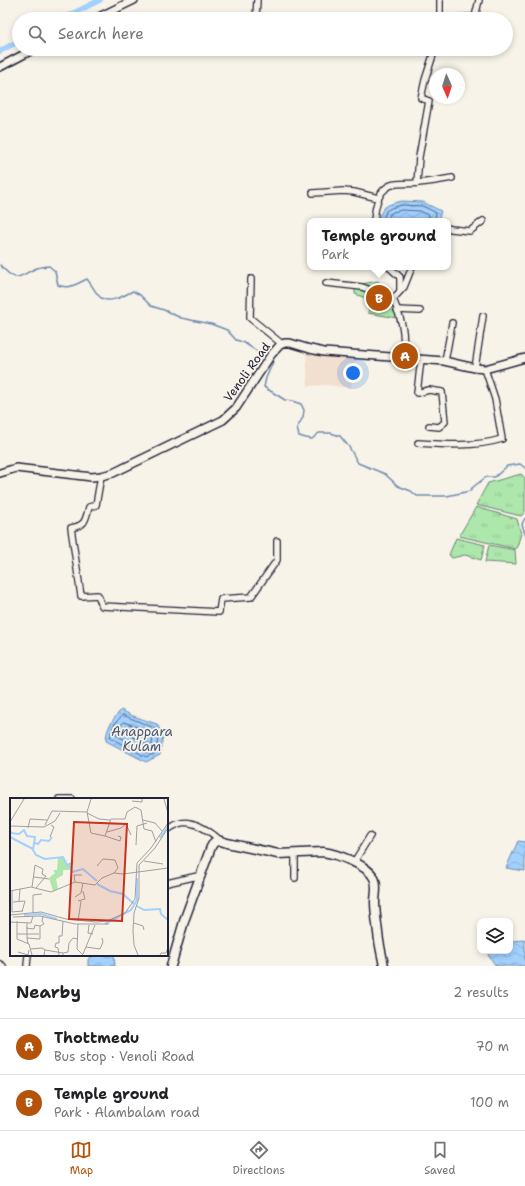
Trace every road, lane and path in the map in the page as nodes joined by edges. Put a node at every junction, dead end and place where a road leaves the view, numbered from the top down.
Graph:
1 (134, 0) edge
2 (257, 0) edge
3 (440, 0) edge
4 (479, 0) edge
5 (109, 12) edge
6 (256, 12) edge
7 (440, 12) edge
8 (476, 12) edge
9 (21, 56) edge
10 (433, 56) edge
11 (0, 67) edge
12 (452, 178) dead end
13 (418, 183) junction
14 (313, 193) dead end
15 (378, 198) junction
16 (375, 218) edge
17 (483, 220) dead end
18 (451, 229) edge
19 (392, 270) edge
20 (411, 270) edge
21 (400, 277) junction
22 (250, 279) dead end
23 (407, 279) junction
24 (326, 284) dead end
25 (400, 290) junction
26 (393, 299) junction
27 (398, 310) junction
28 (420, 311) dead end
29 (483, 316) dead end
30 (452, 323) dead end
31 (282, 344) junction
32 (403, 358) junction
33 (525, 358) edge
34 (421, 359) junction
35 (445, 361) junction
36 (475, 368) junction
37 (485, 369) junction
38 (429, 426) dead end
39 (418, 443) dead end
40 (0, 473) edge
41 (101, 476) junction
42 (277, 541) dead end
43 (168, 829) edge
44 (370, 836) dead end
45 (221, 840) junction
46 (295, 853) junction
47 (354, 862) junction
48 (202, 875) junction
49 (295, 878) dead end
50 (168, 883) edge
51 (28, 956) edge
52 (0, 964) edge
53 (3, 966) edge
54 (27, 966) edge
55 (171, 966) edge
56 (384, 966) edge

1 - 5 street
2 - 6 street
3 - 7 street
4 - 8 street
9 - 11 street
10 - 13 street
12 - 13 street
13 - 15 street
14 - 15 street
15 - 16 street
17 - 18 street
19 - 21 street
20 - 23 street
21 - 23 street
21 - 25 street
22 - 31 street
23 - 25 street
24 - 26 street
25 - 26 street
26 - 27 street
27 - 28 street
27 - 32 street
29 - 36 street
30 - 35 street
31 - 32 street, Venoli Road
31 - 41 street, Venoli Road
32 - 34 street, Venoli Road
33 - 37 street, Venoli Road
34 - 35 street, Venoli Road
34 - 38 street
35 - 36 street, Venoli Road
36 - 37 street, Venoli Road
37 - 39 street
40 - 41 street, Venoli Road
41 - 42 street
43 - 45 street
44 - 47 street
45 - 46 main road
45 - 48 main road
46 - 47 main road
46 - 49 street
47 - 56 main road
48 - 50 street
48 - 55 main road
51 - 54 street
52 - 53 street

